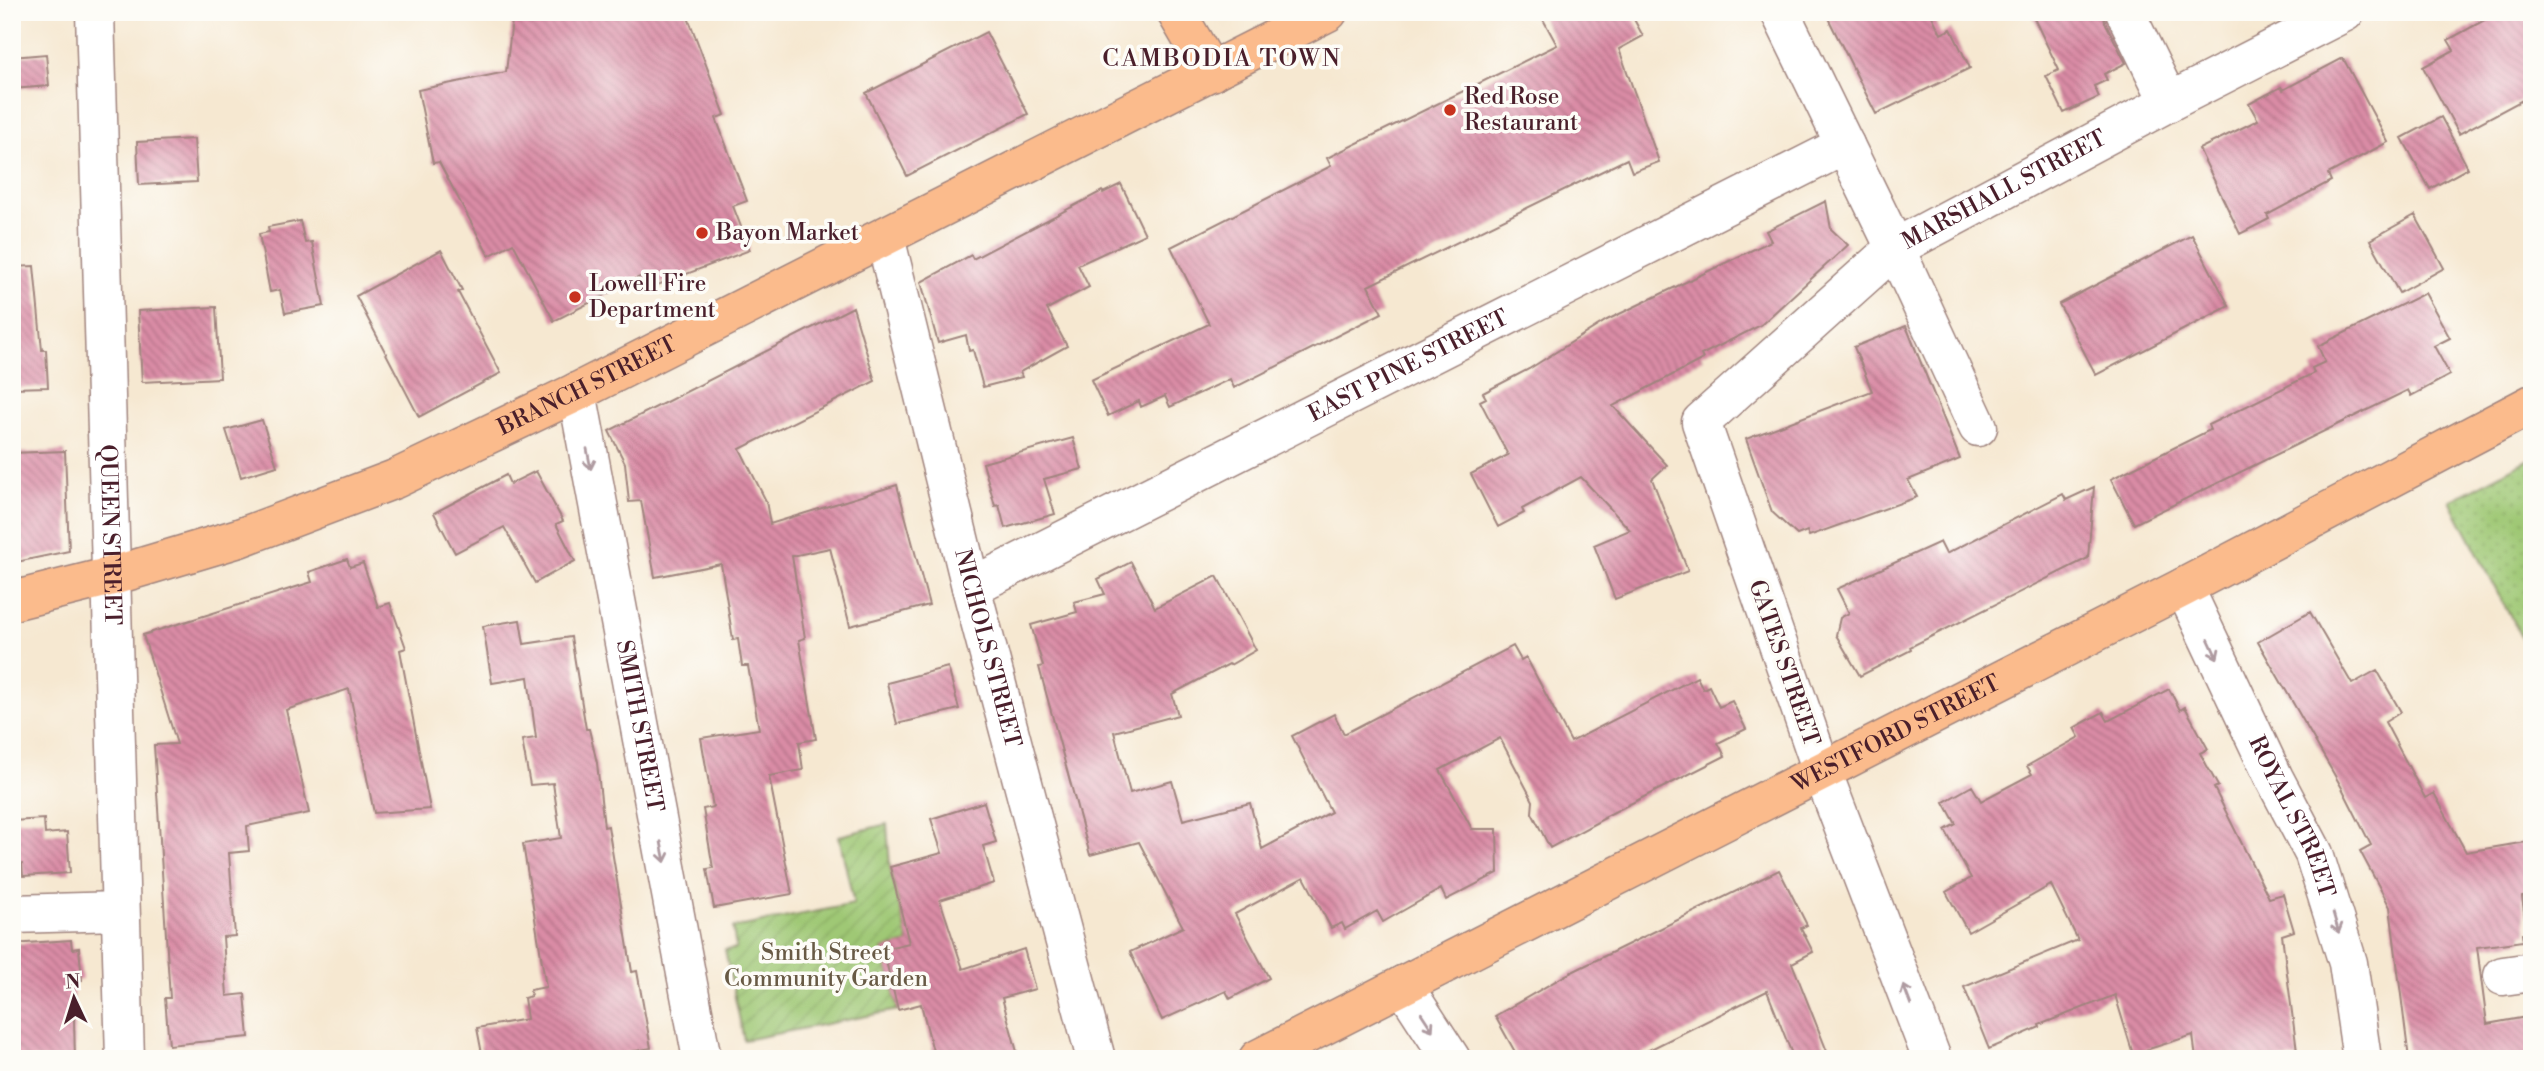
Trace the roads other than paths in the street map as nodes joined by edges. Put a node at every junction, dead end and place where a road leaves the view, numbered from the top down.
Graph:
1 (95, 12) edge
2 (1177, 12) edge
3 (1328, 12) edge
4 (1780, 12) edge
5 (2125, 12) edge
6 (2345, 12) edge
7 (1211, 72) junction
8 (2169, 102) junction
9 (1845, 145) junction
10 (884, 237) junction
11 (1895, 248) junction
12 (577, 392) junction
13 (2532, 404) edge
14 (1701, 422) joint
15 (1978, 427) dead end
16 (112, 576) junction
17 (971, 587) junction
18 (2184, 587) junction
19 (12, 600) edge
20 (1822, 771) junction
21 (120, 911) junction
22 (12, 914) edge
23 (1403, 985) junction
24 (125, 1059) edge
25 (702, 1059) edge
26 (1096, 1059) edge
27 (1258, 1059) edge
28 (1451, 1059) edge
29 (1932, 1059) edge
30 (2362, 1059) edge

1 - 16 street, QUEEN STREET
2 - 7 main road
3 - 7 main road, BRANCH STREET
4 - 9 street
5 - 8 street
6 - 8 street, MARSHALL STREET
7 - 10 main road, BRANCH STREET
8 - 11 street, MARSHALL STREET
9 - 11 street
9 - 17 street, EAST PINE STREET
10 - 12 main road, BRANCH STREET
10 - 17 street, NICHOLS STREET
11 - 14 street, MARSHALL STREET
11 - 15 street
12 - 16 main road, BRANCH STREET
12 -> 25 street, SMITH STREET
13 - 18 main road, WESTFORD STREET
14 - 20 street, GATES STREET
16 - 19 main road, BRANCH STREET
16 - 21 street, QUEEN STREET
17 - 26 street, NICHOLS STREET
18 - 20 main road, WESTFORD STREET
18 -> 30 street, ROYAL STREET
20 - 23 main road, WESTFORD STREET
29 -> 20 street, GATES STREET
21 - 22 street
21 - 24 street, QUEEN STREET
23 - 27 main road, WESTFORD STREET
23 -> 28 street

